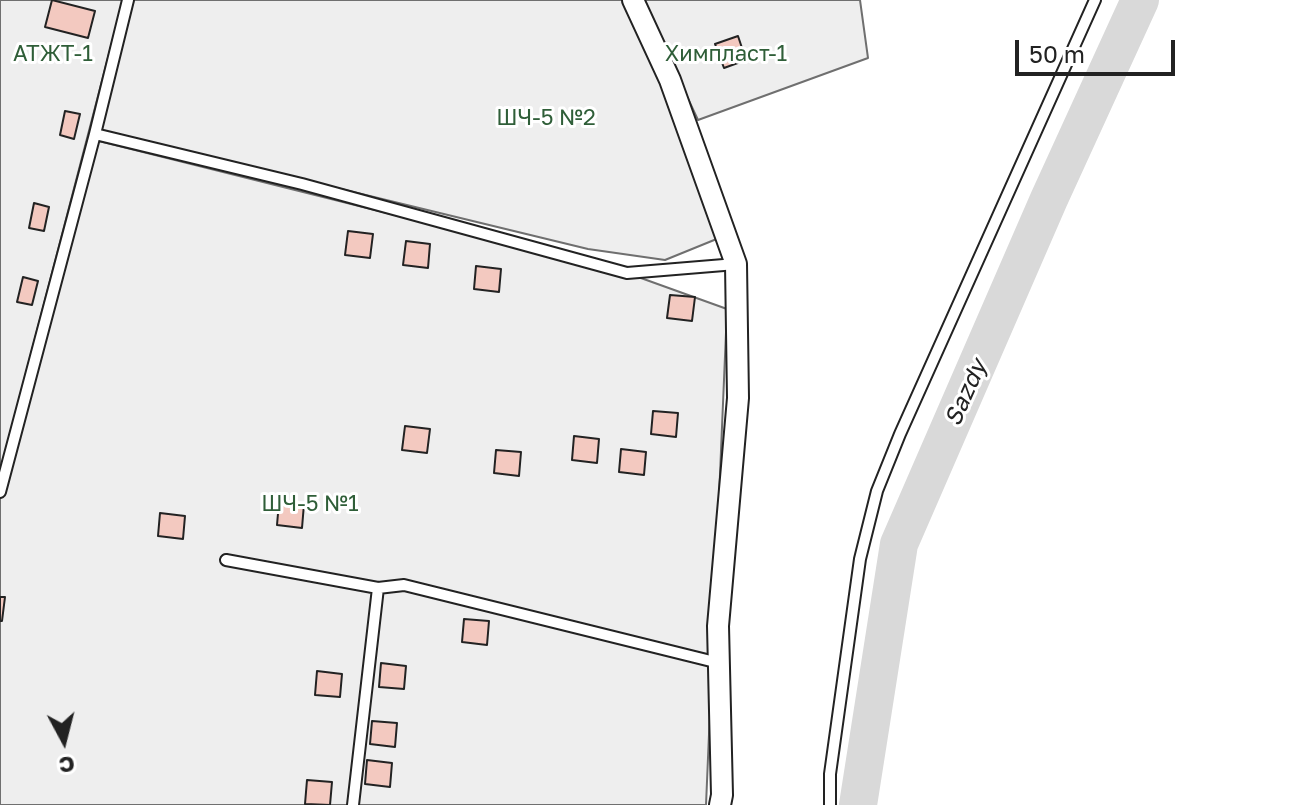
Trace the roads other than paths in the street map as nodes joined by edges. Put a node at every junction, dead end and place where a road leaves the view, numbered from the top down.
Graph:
1 (128, 0) edge
2 (633, 0) edge
3 (1095, 0) edge
4 (95, 134) junction
5 (736, 264) junction
6 (0, 492) edge
7 (226, 560) dead end
8 (378, 588) junction
9 (719, 663) junction
10 (353, 805) edge
11 (720, 805) edge
12 (830, 805) edge

1 - 4 lane
2 - 5 street
3 - 12 lane
4 - 5 lane
4 - 6 lane
5 - 9 street
7 - 8 lane
8 - 9 lane
8 - 10 lane
9 - 11 street

